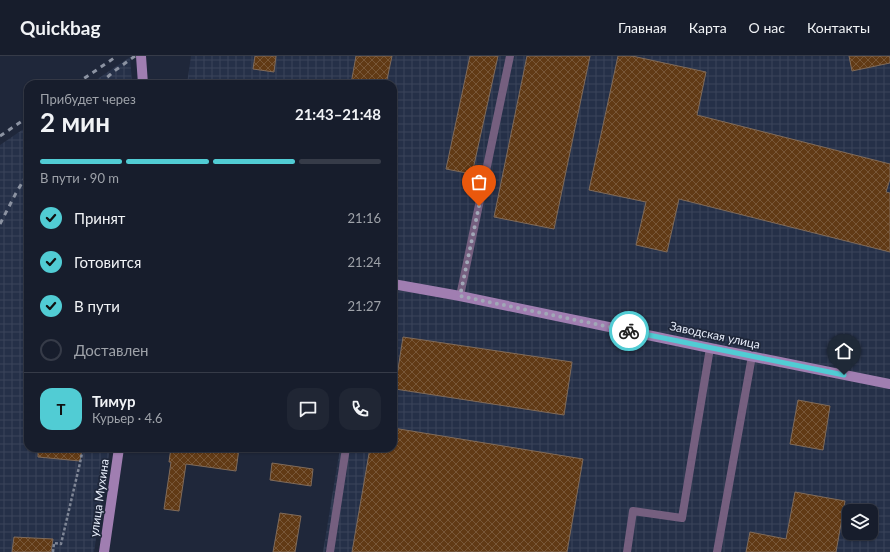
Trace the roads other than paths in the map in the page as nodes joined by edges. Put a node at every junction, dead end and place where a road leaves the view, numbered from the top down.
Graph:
1 (141, 56) edge
2 (510, 56) edge
3 (143, 80) edge
4 (397, 285) edge
5 (460, 296) junction
6 (710, 348) junction
7 (752, 356) junction
8 (890, 384) edge
9 (118, 452) edge
10 (345, 452) edge
11 (104, 552) edge
12 (330, 552) edge
13 (627, 552) edge
14 (718, 552) edge

1 - 3 street
2 - 5 lane
4 - 5 street, Заводская улица
5 - 6 street, Заводская улица
6 - 7 street, Заводская улица
6 - 13 lane
7 - 8 street, Заводская улица
7 - 14 lane
9 - 11 street, улица Мухина
10 - 12 lane

